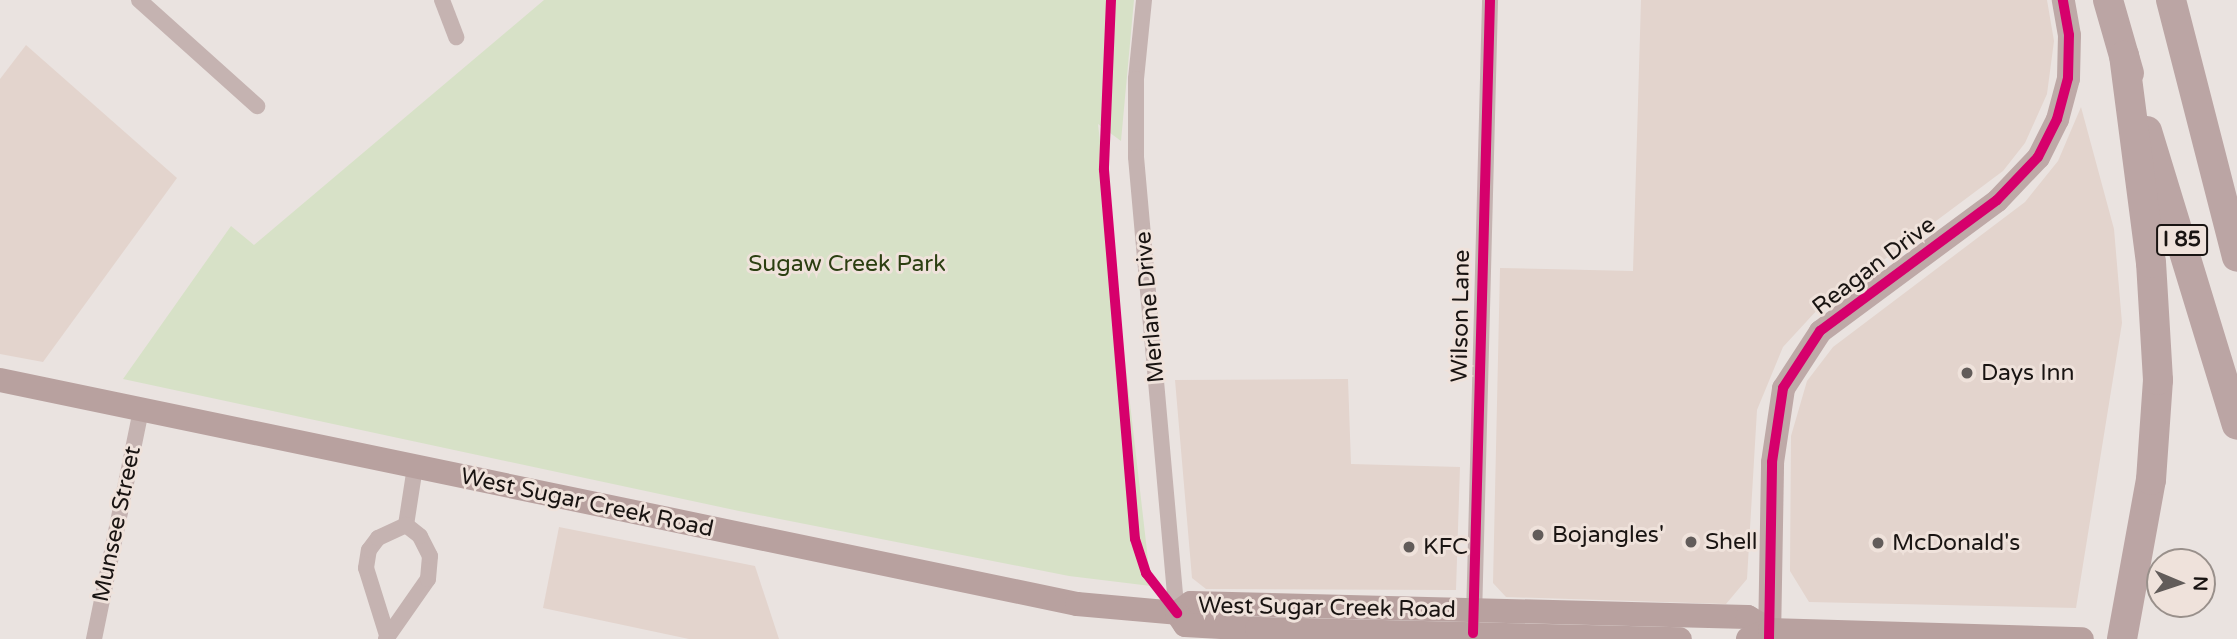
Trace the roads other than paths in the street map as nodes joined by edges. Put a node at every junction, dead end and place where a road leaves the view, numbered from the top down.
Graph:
1 (139, 0) edge
2 (442, 0) edge
3 (1144, 0) edge
4 (1490, 0) edge
5 (2063, 0) edge
6 (2108, 0) edge
7 (2171, 0) edge
8 (2180, 32) junction
9 (456, 37) dead end
10 (2124, 56) junction
11 (257, 106) dead end
12 (2237, 182) edge
13 (2237, 257) edge
14 (0, 380) edge
15 (141, 410) junction
16 (2237, 425) edge
17 (415, 467) junction
18 (406, 526) junction
19 (1177, 613) junction
20 (1474, 622) junction
21 (1762, 636) edge
22 (387, 637) edge
23 (94, 639) edge
24 (1679, 639) edge
25 (2082, 639) edge
26 (2122, 639) edge

1 - 11 street
2 - 9 street
3 - 19 street, Merlane Drive
4 - 20 street, Wilson Lane
5 - 21 street, Reagan Drive
6 - 10 highway, I 85
7 - 8 highway, I 85
8 - 12 highway
8 - 13 highway, I 85
10 - 16 highway, I 85
10 - 26 highway
14 - 15 main road, West Sugar Creek Road
15 - 17 main road, West Sugar Creek Road
15 - 23 street, Munsee Street
17 - 18 street
17 - 19 main road, West Sugar Creek Road
18 - 22 street
18 - 22 street
19 - 20 main road, West Sugar Creek Road
20 - 21 main road, West Sugar Creek Road
20 - 24 main road, West Sugar Creek Road
21 - 25 main road, West Sugar Creek Road

